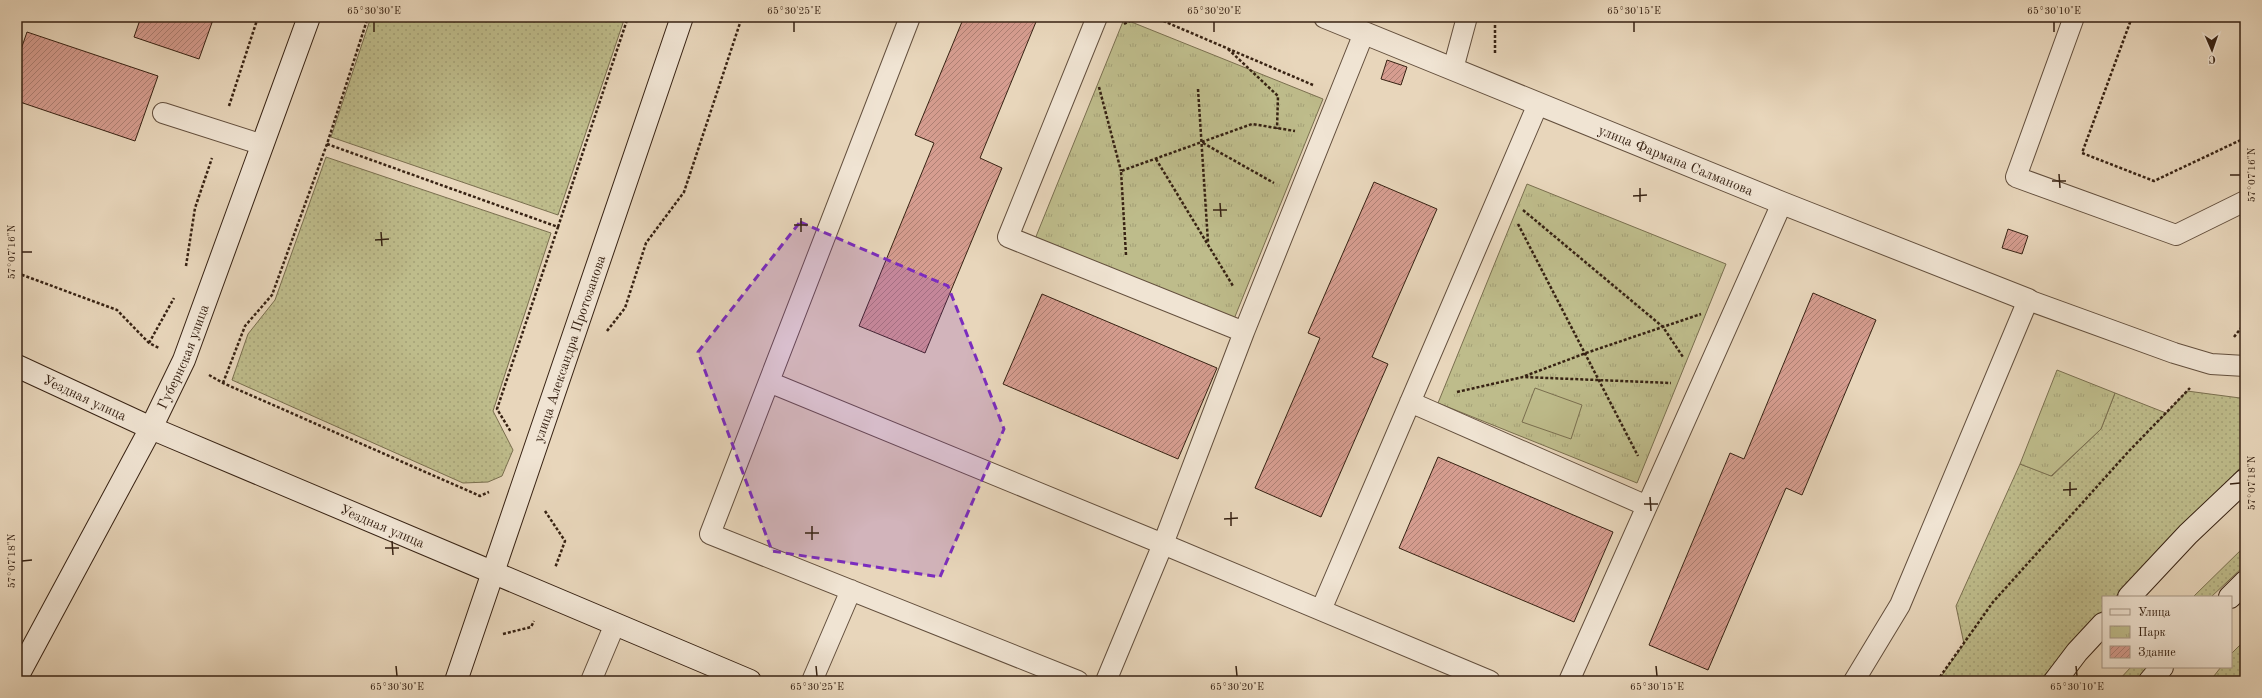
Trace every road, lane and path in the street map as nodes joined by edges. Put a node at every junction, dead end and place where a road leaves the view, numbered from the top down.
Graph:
1 (258, 17) edge
2 (309, 17) edge
3 (368, 17) edge
4 (628, 17) edge
5 (682, 17) edge
6 (742, 17) edge
7 (910, 17) edge
8 (1097, 17) edge
9 (1154, 17) edge
10 (1325, 17) edge
11 (1468, 17) edge
12 (2074, 17) edge
13 (2132, 17) edge
14 (1364, 33) junction
15 (1087, 41) junction
16 (1227, 48) junction
17 (1453, 68) junction
18 (1198, 89) dead end
19 (1339, 96) junction
20 (1538, 104) junction
21 (164, 113) dead end
22 (1277, 129) junction
23 (220, 132) junction
24 (1324, 134) junction
25 (2245, 138) edge
26 (1203, 143) junction
27 (327, 144) junction
28 (263, 145) junction
29 (1156, 159) junction
30 (1121, 171) junction
31 (1500, 191) junction
32 (1298, 197) junction
33 (2245, 201) edge
34 (1782, 203) junction
35 (558, 226) junction
36 (1208, 243) junction
37 (17, 273) edge
38 (184, 274) dead end
39 (1128, 286) junction
40 (176, 295) dead end
41 (2028, 300) junction
42 (1738, 302) junction
43 (1248, 324) junction
44 (1663, 327) junction
45 (602, 337) dead end
46 (149, 343) junction
47 (1586, 353) junction
48 (184, 360) junction
49 (2211, 364) junction
50 (17, 366) edge
51 (2245, 366) edge
52 (1522, 377) junction
53 (1600, 380) junction
54 (769, 382) junction
55 (223, 383) junction
56 (1701, 384) junction
57 (1455, 392) dead end
58 (1410, 402) junction
59 (151, 428) junction
60 (512, 435) dead end
61 (2245, 480) edge
62 (493, 490) dead end
63 (1650, 497) junction
64 (544, 510) dead end
65 (1163, 544) junction
66 (493, 572) junction
67 (2245, 582) edge
68 (851, 590) junction
69 (545, 594) junction
70 (2130, 596) edge
71 (2231, 596) edge
72 (1321, 610) junction
73 (615, 624) junction
74 (2102, 625) edge
75 (496, 636) dead end
76 (2161, 668) edge
77 (17, 677) edge
78 (456, 681) edge
79 (591, 681) edge
80 (750, 681) edge
81 (812, 681) edge
82 (1078, 681) edge
83 (1106, 681) edge
84 (1490, 681) edge
85 (1568, 681) edge
86 (1854, 681) edge
87 (1937, 681) edge
88 (2054, 681) edge
89 (2150, 681) edge

1 - 23 path
2 - 28 street, Губернская улица
3 - 27 path
4 - 35 path
5 - 66 street, улица Александра Протозанова
6 - 45 path
7 - 54 lane
8 - 15 lane
9 - 16 path
10 - 14 street, улица Фармана Салманова
11 - 17 lane
12 - 33 lane
13 - 25 path
14 - 17 street, улица Фармана Салманова
14 - 19 lane
15 - 30 path
15 - 39 lane
16 - 19 path
16 - 22 path
17 - 20 street, улица Фармана Салманова
18 - 26 path
19 - 24 lane
20 - 31 lane
20 - 34 street, улица Фармана Салманова
21 - 23 lane
22 - 24 path
22 - 26 path
23 - 28 lane
23 - 38 path
24 - 32 lane
26 - 29 path
26 - 32 path
26 - 36 path
27 - 35 path
27 - 55 path
28 - 48 street, Губернская улица
29 - 30 path
29 - 36 path
30 - 39 path
31 - 44 path
31 - 47 path
31 - 58 lane
32 - 43 lane
34 - 41 street, улица Фармана Салманова
34 - 42 lane
35 - 60 path
36 - 43 path
37 - 46 path
39 - 43 lane
40 - 46 path
41 - 49 lane
41 - 86 lane
42 - 44 path
42 - 56 lane
43 - 65 lane
44 - 47 path
44 - 56 path
46 - 48 path
47 - 52 path
47 - 53 path
48 - 55 path
48 - 59 street, Губернская улица
49 - 51 lane
49 - 87 path
50 - 59 street, Уездная улица
52 - 53 path
52 - 57 path
53 - 56 path
53 - 63 path
54 - 65 lane
54 - 68 lane
55 - 62 path
56 - 63 lane
58 - 63 lane
58 - 72 lane
59 - 66 street, Уездная улица
59 - 77 street, Губернская улица
61 - 70 street
63 - 85 lane
64 - 69 path
65 - 72 lane
65 - 83 lane
66 - 69 street, Уездная улица
66 - 78 street, улица Александра Протозанова
67 - 71 street
68 - 81 lane
68 - 82 lane
69 - 73 street, Уездная улица
69 - 75 path
72 - 84 lane
73 - 79 lane
73 - 80 street, Уездная улица
74 - 88 street
76 - 89 street

